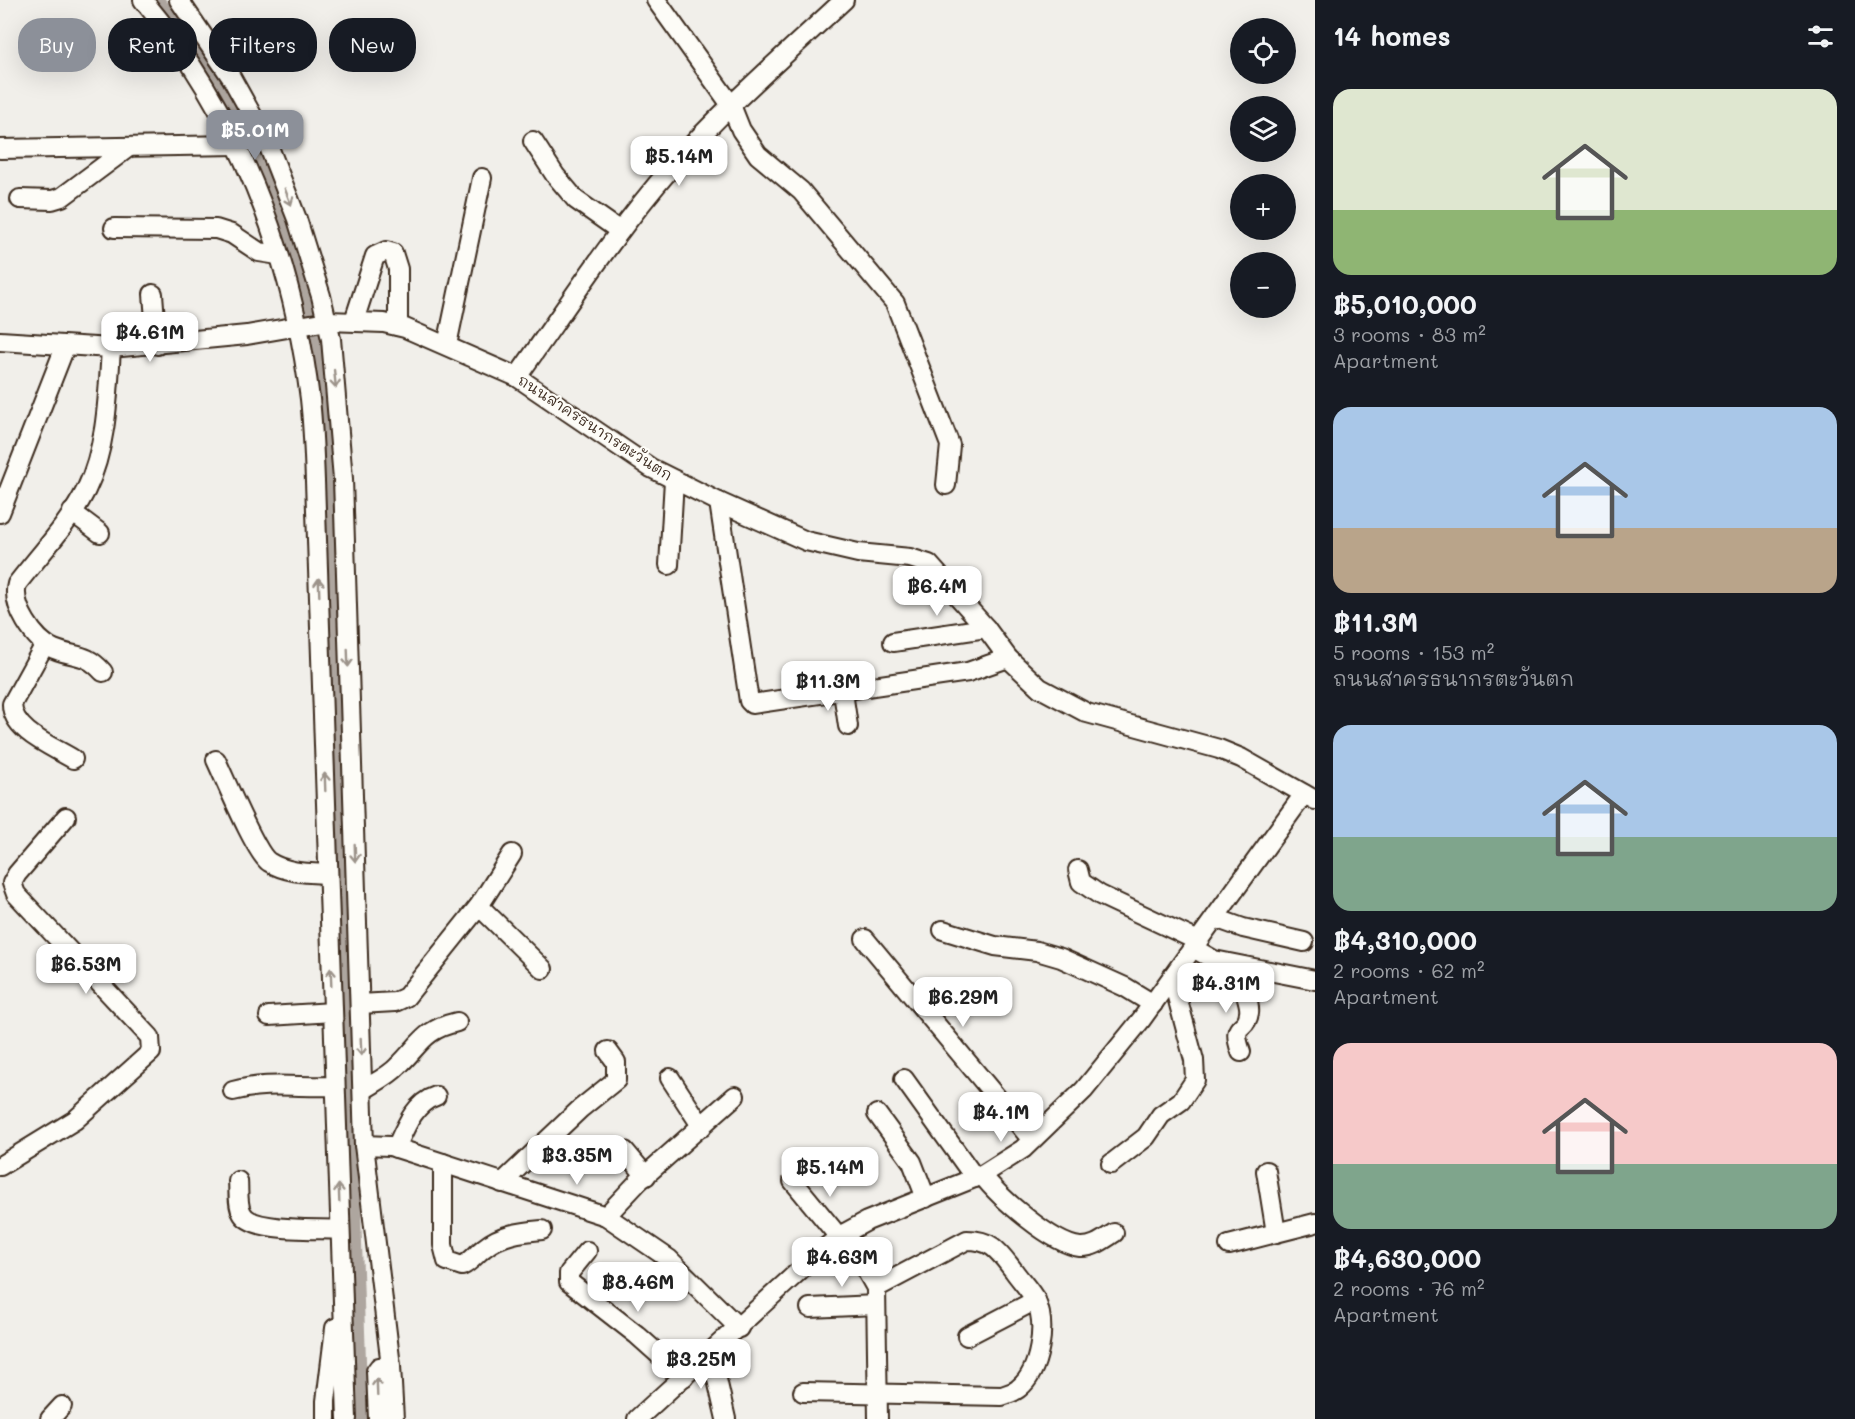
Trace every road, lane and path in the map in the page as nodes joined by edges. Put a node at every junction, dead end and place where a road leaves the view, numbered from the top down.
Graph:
1 (142, 0) edge
2 (179, 0) edge
3 (656, 0) edge
4 (844, 0) edge
5 (731, 105) junction
6 (533, 141) dead end
7 (237, 145) junction
8 (129, 147) junction
9 (0, 149) edge
10 (482, 178) dead end
11 (20, 199) dead end
12 (114, 228) dead end
13 (620, 231) junction
14 (278, 255) junction
15 (153, 294) dead end
16 (325, 321) junction
17 (354, 321) junction
18 (299, 326) junction
19 (398, 326) junction
20 (0, 341) edge
21 (157, 345) junction
22 (447, 345) junction
23 (65, 348) junction
24 (111, 348) junction
25 (517, 377) junction
26 (674, 480) junction
27 (946, 485) dead end
28 (719, 502) junction
29 (72, 512) junction
30 (0, 513) edge
31 (100, 533) dead end
32 (669, 565) dead end
33 (986, 628) junction
34 (893, 642) dead end
35 (45, 644) junction
36 (1008, 658) junction
37 (103, 672) dead end
38 (843, 692) junction
39 (848, 726) dead end
40 (73, 759) dead end
41 (216, 760) dead end
42 (1310, 797) edge
43 (66, 817) dead end
44 (512, 854) dead end
45 (1078, 870) dead end
46 (328, 874) junction
47 (479, 906) junction
48 (1215, 918) junction
49 (943, 930) dead end
50 (865, 939) dead end
51 (1304, 942) dead end
52 (1196, 945) junction
53 (1235, 965) junction
54 (543, 969) dead end
55 (1172, 978) junction
56 (1315, 981) edge
57 (1153, 1004) junction
58 (360, 1005) junction
59 (333, 1012) junction
60 (269, 1016) dead end
61 (457, 1022) dead end
62 (608, 1051) dead end
63 (1241, 1052) dead end
64 (669, 1078) dead end
65 (904, 1078) dead end
66 (335, 1086) junction
67 (363, 1090) junction
68 (233, 1091) dead end
69 (436, 1096) dead end
70 (735, 1096) dead end
71 (877, 1114) dead end
72 (702, 1127) junction
73 (1032, 1140) junction
74 (364, 1145) junction
75 (396, 1148) junction
76 (625, 1151) dead end
77 (442, 1163) junction
78 (1111, 1164) dead end
79 (0, 1166) edge
80 (1266, 1171) dead end
81 (646, 1176) junction
82 (979, 1177) junction
83 (238, 1180) dead end
84 (793, 1181) dead end
85 (502, 1183) junction
86 (926, 1198) junction
87 (606, 1216) junction
88 (1315, 1223) edge
89 (340, 1230) junction
90 (542, 1230) dead end
91 (1114, 1233) dead end
92 (1276, 1233) junction
93 (842, 1235) junction
94 (1229, 1245) dead end
95 (587, 1251) dead end
96 (342, 1274) junction
97 (876, 1296) junction
98 (1036, 1300) junction
99 (810, 1308) dead end
100 (739, 1328) junction
101 (387, 1334) junction
102 (967, 1335) dead end
103 (711, 1353) junction
104 (391, 1366) junction
105 (684, 1377) junction
106 (803, 1392) dead end
107 (878, 1392) junction
108 (326, 1419) edge
109 (347, 1419) edge
110 (378, 1419) edge
111 (394, 1419) edge
112 (405, 1419) edge
113 (638, 1419) edge
114 (726, 1419) edge
115 (878, 1419) edge

1 - 7 street
2 -> 16 street
3 - 5 street
4 - 5 street
5 - 13 street
5 - 27 street
6 - 13 street
7 - 8 street
7 - 14 street
8 - 9 street
8 - 11 street
10 - 22 street
12 - 14 street
13 - 25 street
14 - 18 street
15 - 21 street
16 - 17 street, ถนนสาครธนากรตะวันตก
16 - 18 street, ถนนสาครธนากรตะวันตก
16 -> 58 street
17 - 19 street, ถนนสาครธนากรตะวันตก
17 - 19 street
18 - 21 street, ถนนสาครธนากรตะวันตก
46 -> 18 street
19 - 22 street, ถนนสาครธนากรตะวันตก
20 - 23 street, ถนนสาครธนากรตะวันตก
21 - 24 street, ถนนสาครธนากรตะวันตก
22 - 25 street, ถนนสาครธนากรตะวันตก
23 - 24 street, ถนนสาครธนากรตะวันตก
23 - 30 street
24 - 29 street
25 - 26 street, ถนนสาครธนากรตะวันตก
26 - 28 street, ถนนสาครธนากรตะวันตก
26 - 32 street
28 - 33 street, ถนนสาครธนากรตะวันตก
28 - 38 street
29 - 31 street
29 - 35 street
33 - 34 street
33 - 36 street, ถนนสาครธนากรตะวันตก
35 - 37 street
35 - 40 street
36 - 38 street
36 - 42 street, ถนนสาครธนากรตะวันตก
38 - 39 street
41 - 46 street
42 - 48 street
43 - 79 street
44 - 47 street
45 - 52 street
59 -> 46 street
47 - 54 street
47 - 58 street
48 - 51 street
48 - 52 street
49 - 57 street
50 - 73 street
52 - 53 street
52 - 55 street
53 - 56 street
53 - 63 street
55 - 57 street
55 - 78 street
57 - 73 street
58 -> 67 street
59 - 60 street
59 - 66 street
61 - 67 street
62 - 85 street
64 - 72 street
65 - 82 street
66 - 68 street
89 -> 66 street
67 - 74 street
69 - 75 street
70 - 72 street
71 - 86 street
72 - 81 street
73 - 82 street
74 - 75 street
74 - 101 street
75 - 77 street
76 - 81 street
77 - 85 street
77 - 90 street
80 - 92 street
81 - 87 street
82 - 86 street
82 - 91 street
83 - 89 street
84 - 93 street
85 - 87 street
86 - 93 street
87 - 100 street
88 - 92 street
89 - 96 street
92 - 94 street
93 - 97 street
93 - 100 street
95 - 105 street
96 - 108 street
96 - 109 street
97 - 98 street
97 - 99 street
97 - 107 street
98 - 102 street
98 - 107 street
100 - 103 street
101 - 104 street
101 - 112 street
103 - 105 street
103 - 114 street
110 -> 104 street
104 - 111 street
105 - 113 street
106 - 107 street
107 - 115 street

